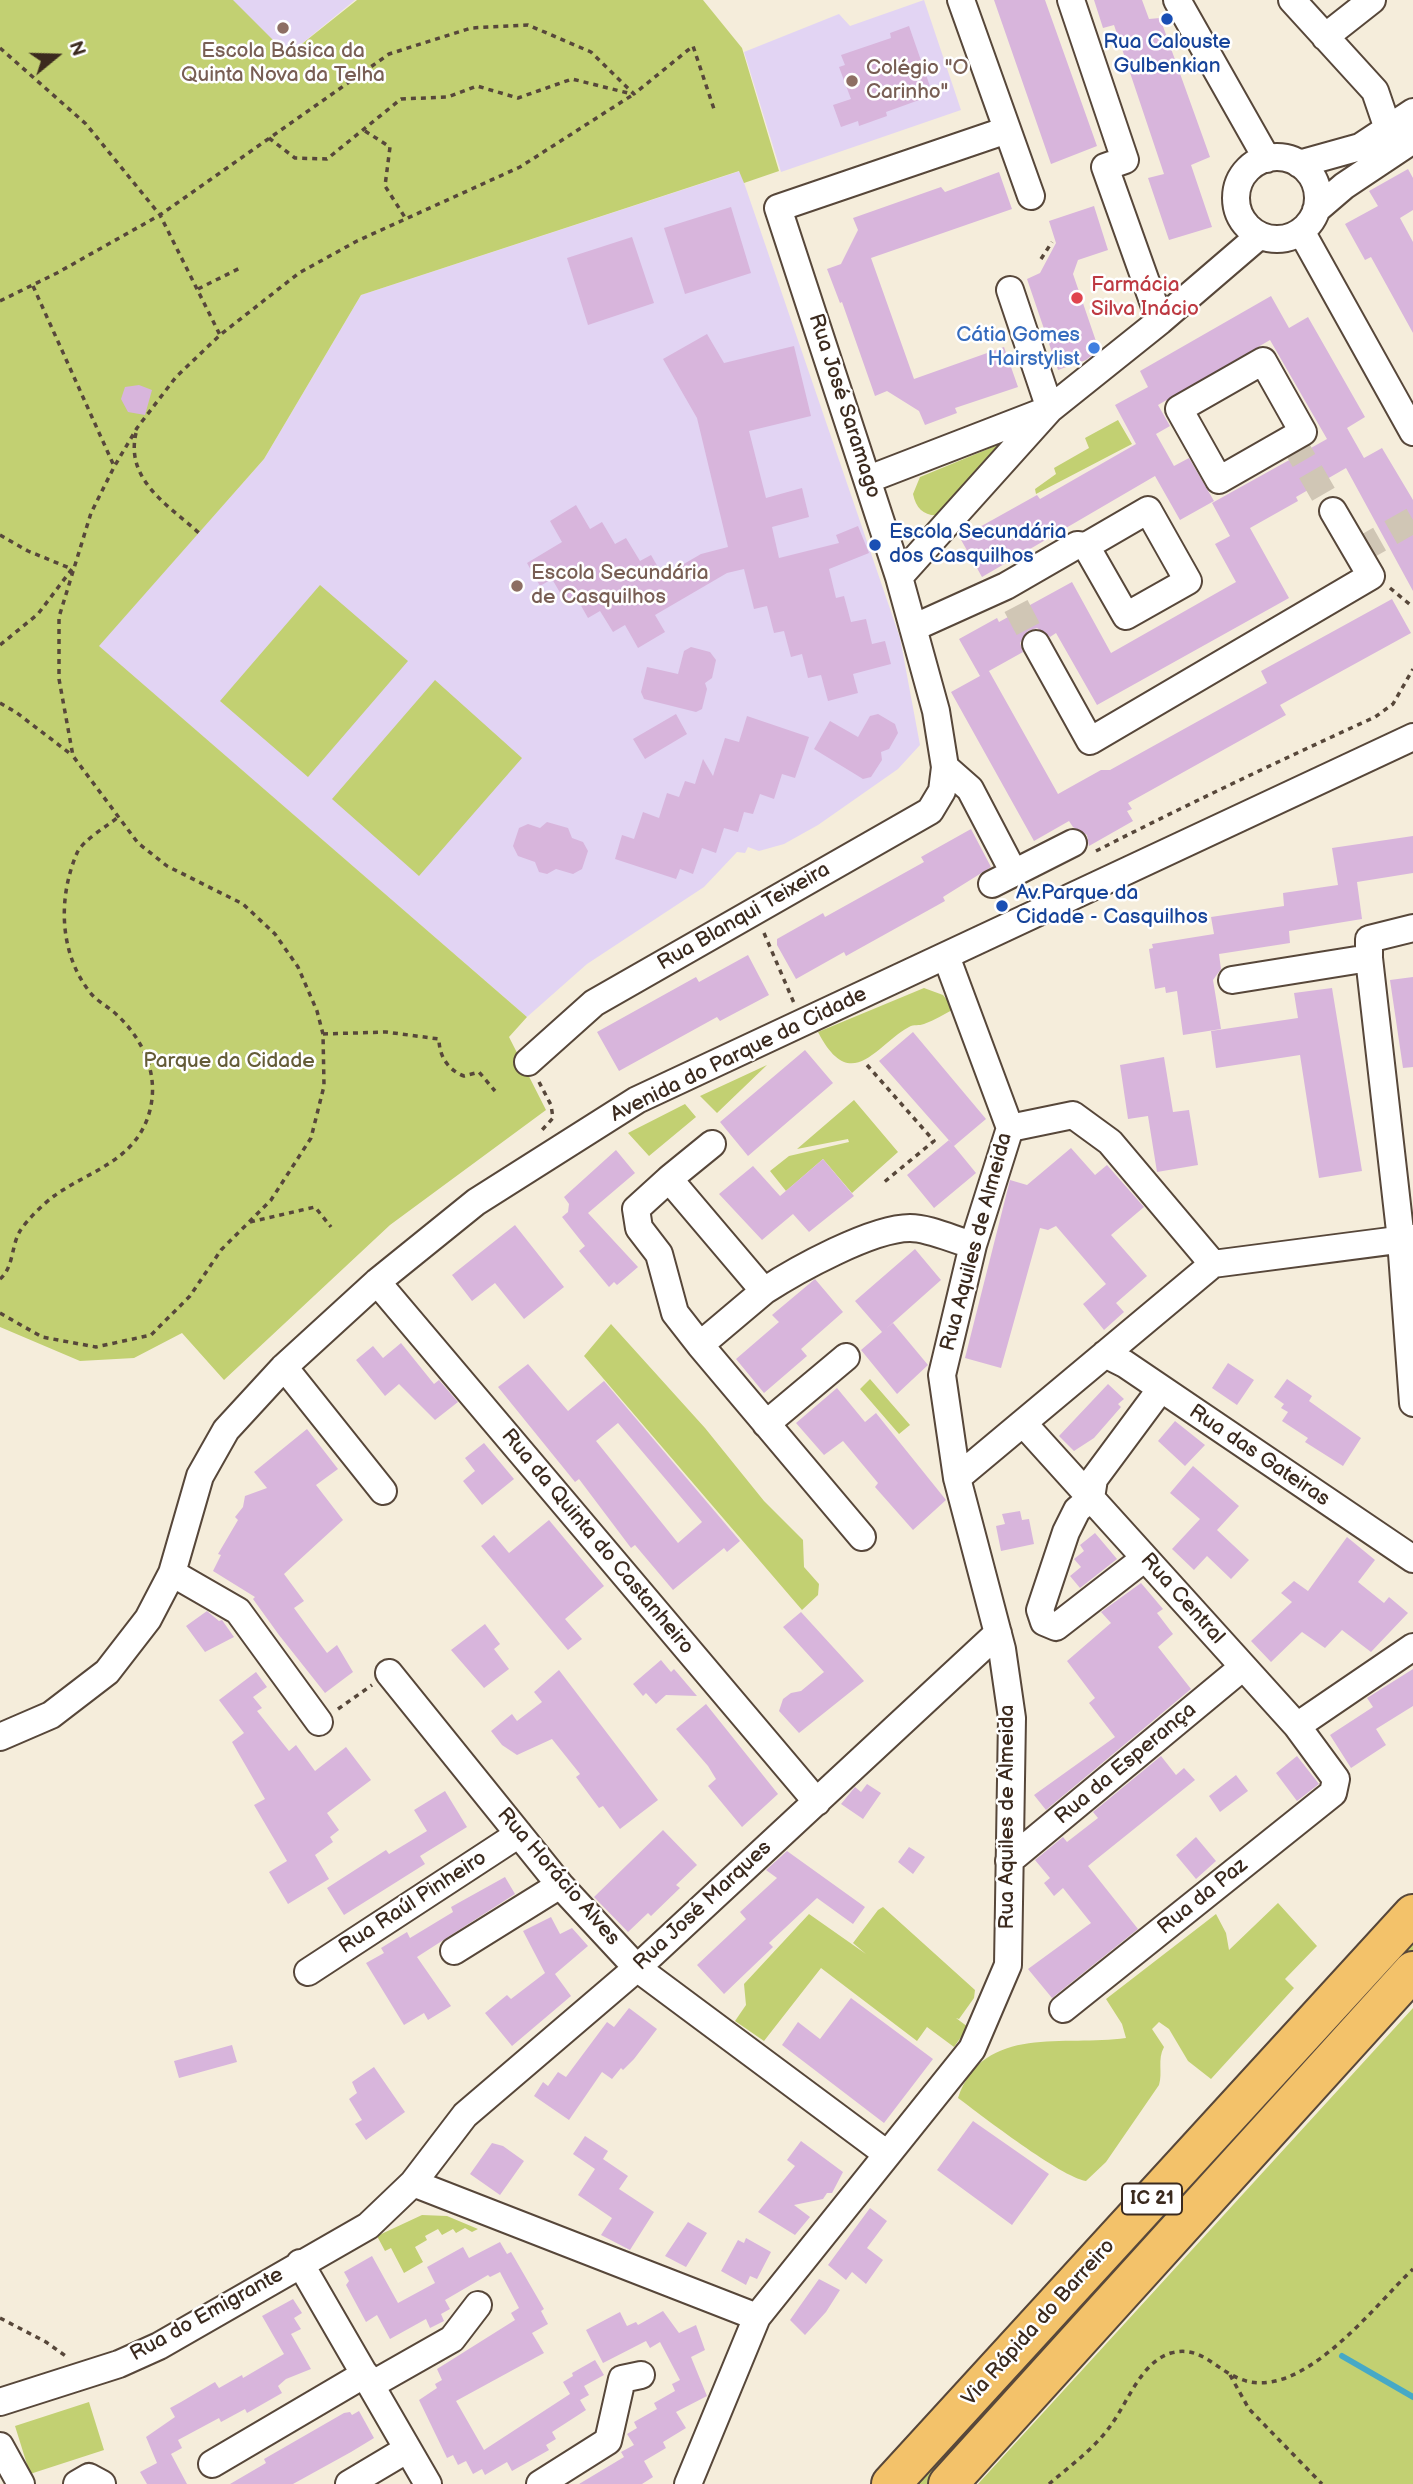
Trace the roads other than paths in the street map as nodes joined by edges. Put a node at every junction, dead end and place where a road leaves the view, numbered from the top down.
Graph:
1 (961, 0) edge
2 (1071, 0) edge
3 (1177, 0) edge
4 (1292, 0) edge
5 (1371, 0) edge
6 (1325, 37) junction
7 (1375, 91) junction
8 (1413, 100) edge
9 (1413, 112) edge
10 (1388, 129) junction
11 (1007, 130) junction
12 (1413, 140) edge
13 (1267, 159) junction
14 (1299, 164) junction
15 (1031, 197) dead end
16 (1309, 221) junction
17 (1259, 236) junction
18 (1010, 290) dead end
19 (1160, 321) junction
20 (1264, 361) joint
21 (1050, 409) junction
22 (1413, 432) edge
23 (869, 479) junction
24 (1333, 511) tunnel mouth
25 (1086, 546) dead end
26 (900, 577) junction
27 (913, 628) junction
28 (1036, 644) tunnel mouth
29 (1413, 737) edge
30 (945, 766) junction
31 (1073, 843) road end
32 (1413, 928) edge
33 (946, 956) junction
34 (1369, 958) junction
35 (1232, 980) dead end
36 (528, 1062) dead end
37 (1010, 1128) junction
38 (712, 1144) dead end
39 (669, 1179) junction
40 (1407, 1239) edge
41 (973, 1245) junction
42 (1213, 1264) junction
43 (377, 1282) junction
44 (764, 1291) junction
45 (700, 1345) junction
46 (1105, 1354) junction
47 (846, 1357) dead end
48 (284, 1367) junction
49 (1160, 1390) junction
50 (1413, 1403) edge
51 (1023, 1423) junction
52 (766, 1424) junction
53 (957, 1478) junction
54 (383, 1491) dead end
55 (1091, 1498) junction
56 (862, 1537) dead end
57 (1145, 1558) junction
58 (1413, 1559) edge
59 (172, 1573) junction
60 (998, 1633) junction
61 (1413, 1647) edge
62 (1243, 1667) junction
63 (389, 1673) road end
64 (319, 1723) road end
65 (1297, 1726) junction
66 (0, 1737) edge
67 (1336, 1779) joint
68 (817, 1802) junction
69 (519, 1834) junction
70 (1009, 1861) junction
71 (560, 1885) junction
72 (1413, 1914) edge
73 (454, 1951) dead end
74 (637, 1968) junction
75 (1413, 1971) edge
76 (308, 1972) dead end
77 (1063, 2009) dead end
78 (887, 2154) junction
79 (413, 2183) junction
80 (444, 2196) junction
81 (368, 2226) junction
82 (300, 2263) junction
83 (478, 2305) dead end
84 (757, 2317) junction
85 (641, 2375) dead end
86 (368, 2380) junction
87 (0, 2402) edge
88 (0, 2446) edge
89 (401, 2454) dead end
90 (212, 2464) dead end
91 (21, 2484) edge
92 (77, 2484) edge
93 (102, 2484) edge
94 (349, 2484) edge
95 (428, 2484) edge
96 (540, 2484) edge
97 (688, 2484) edge
98 (891, 2484) edge
99 (948, 2484) edge

1 - 11 street
2 - 19 street
3 - 13 street
4 - 6 street
5 - 6 street
6 - 7 street
7 - 8 street
7 - 10 street
9 - 10 street
10 - 14 street
11 - 15 street
11 - 23 street, Rua José Saramago
12 - 16 street
13 - 14 street
13 - 17 street
14 - 16 street
16 - 17 street
16 - 22 street
17 - 19 street
18 - 21 street
19 - 21 street
20 - 20 street
21 - 23 street
21 - 26 street
23 - 26 street, Rua José Saramago
24 - 28 street
25 - 27 street
26 - 27 street, Rua José Saramago
27 - 30 street, Rua José Saramago
29 - 33 street, Avenida do Parque da Cidade
30 - 31 street
30 - 36 street, Rua Blanqui Teixeira
32 - 34 street
33 - 37 street, Rua Aquiles de Almeida
33 - 43 street, Avenida do Parque da Cidade
34 - 35 street
34 - 40 street
37 - 41 street, Rua Aquiles de Almeida
37 - 42 street
38 - 39 street
39 - 44 street
39 - 45 street
40 - 42 street
40 - 50 street
41 - 44 street
41 - 53 street, Rua Aquiles de Almeida
42 - 46 street
43 - 48 street, Avenida do Parque da Cidade
43 - 68 street, Rua da Quinta do Castanheiro
44 - 45 street
45 - 52 street
46 - 49 street, Rua das Gateiras
46 - 51 street
47 - 52 street
48 - 54 street
48 - 59 street, Avenida do Parque da Cidade
49 - 55 street
49 - 58 street, Rua das Gateiras
51 - 53 street
51 - 55 street, Rua Central
52 - 56 street
53 - 60 street, Rua Aquiles de Almeida
55 - 57 street, Rua Central
55 - 57 street
57 - 62 street, Rua Central
59 - 64 street
59 - 66 street, Avenida do Parque da Cidade
60 - 68 street, Rua José Marques
60 - 70 street, Rua Aquiles de Almeida
61 - 65 street
62 - 65 street, Rua Central
62 - 70 street, Rua da Esperança
63 - 69 street, Rua Horácio Alves
65 - 67 street, Rua Central
67 - 77 street, Rua da Paz
68 - 74 street, Rua José Marques
69 - 71 street, Rua Horácio Alves
69 - 76 street, Rua Raúl Pinheiro
70 - 78 street, Rua Aquiles de Almeida
71 - 73 street
71 - 74 street, Rua Horácio Alves
72 - 98 highway, Via Rápida do Barreiro / IC 21
74 - 78 street, Rua Horácio Alves
74 - 79 street, Rua José Marques
75 - 99 highway, Via Rápida do Barreiro / IC 21
78 - 84 street, Rua Aquiles de Almeida
79 - 80 street
79 - 81 street, Rua do Emigrante
80 - 81 street, Rua do Emigrante
80 - 84 street
81 - 82 street, Rua do Emigrante
82 - 86 street
82 - 87 street, Rua do Emigrante
83 - 86 street
84 - 97 street, Rua Aquiles de Almeida
85 - 96 street
86 - 90 street
86 - 95 street
88 - 91 street
89 - 94 street
92 - 93 street

